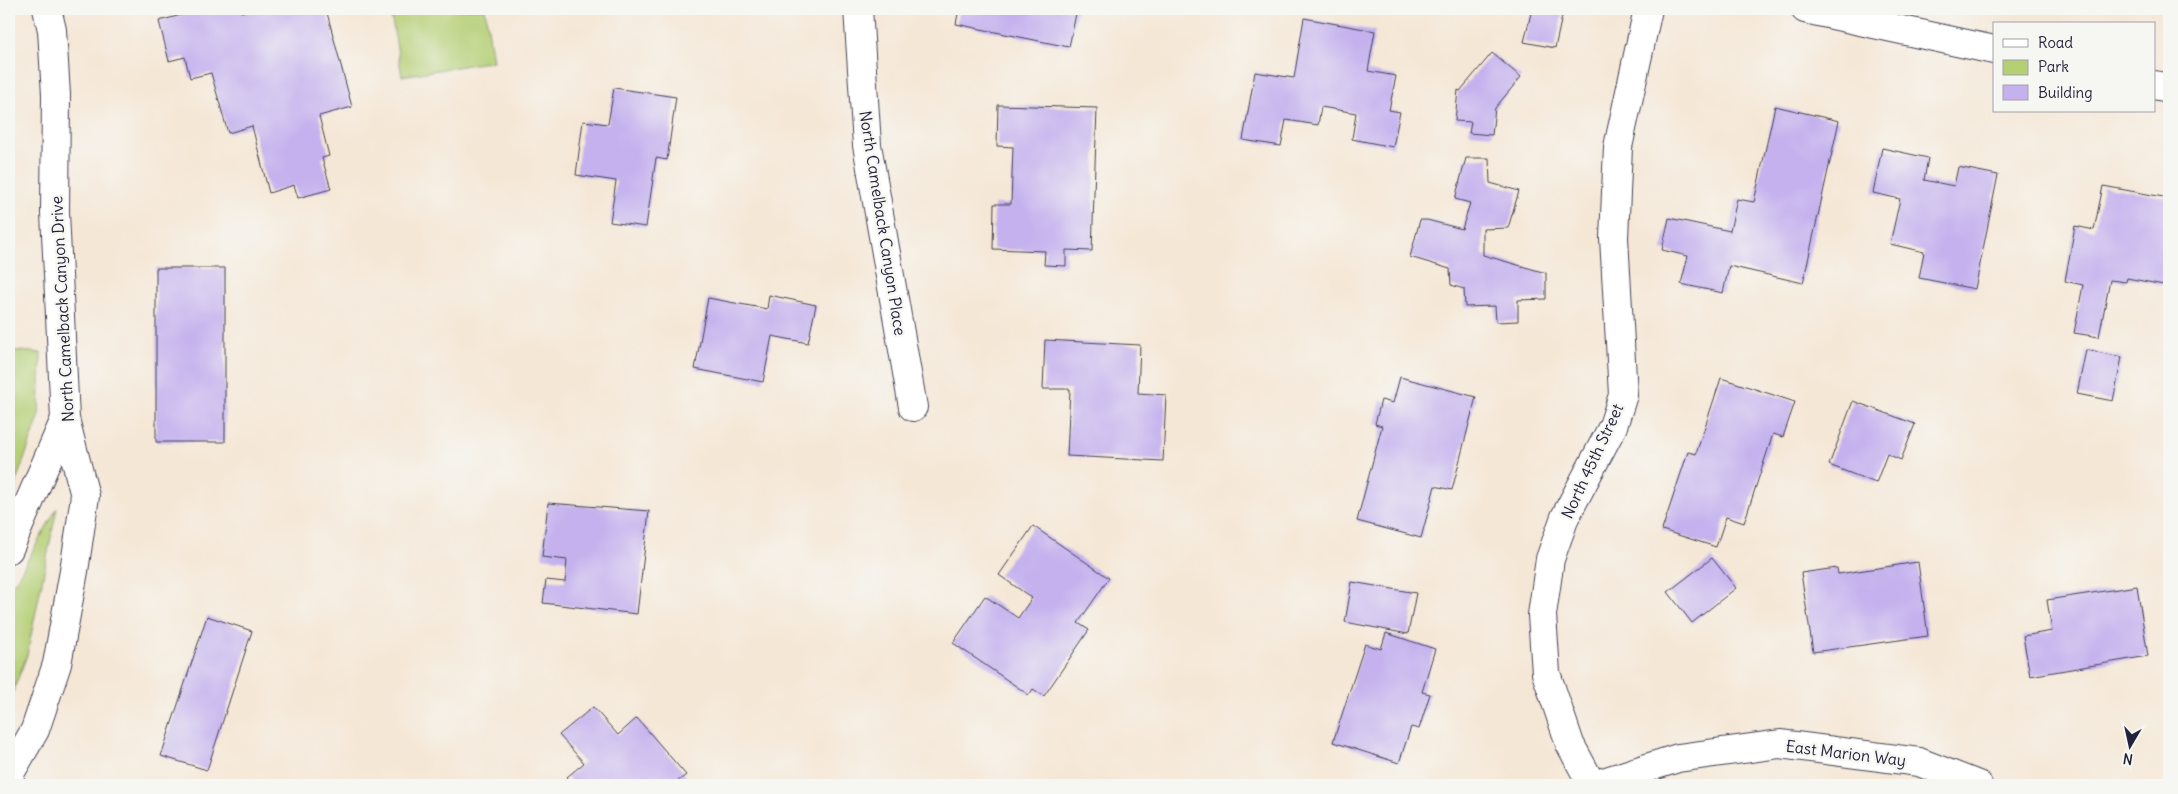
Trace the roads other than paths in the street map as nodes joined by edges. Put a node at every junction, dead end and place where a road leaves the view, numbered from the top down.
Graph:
1 (47, 9) edge
2 (858, 9) edge
3 (1648, 9) edge
4 (1805, 9) edge
5 (1993, 50) edge
6 (2156, 85) edge
7 (2169, 88) edge
8 (913, 407) dead end
9 (65, 419) junction
10 (9, 549) edge
11 (9, 775) edge
12 (1593, 785) edge
13 (1978, 785) edge

1 - 9 street, North Camelback Canyon Drive
2 - 8 street, North Camelback Canyon Place
3 - 12 street, North 45th Street
4 - 5 street
6 - 7 street
9 - 10 street
9 - 11 street, North Camelback Canyon Drive
12 - 13 street, East Marion Way

